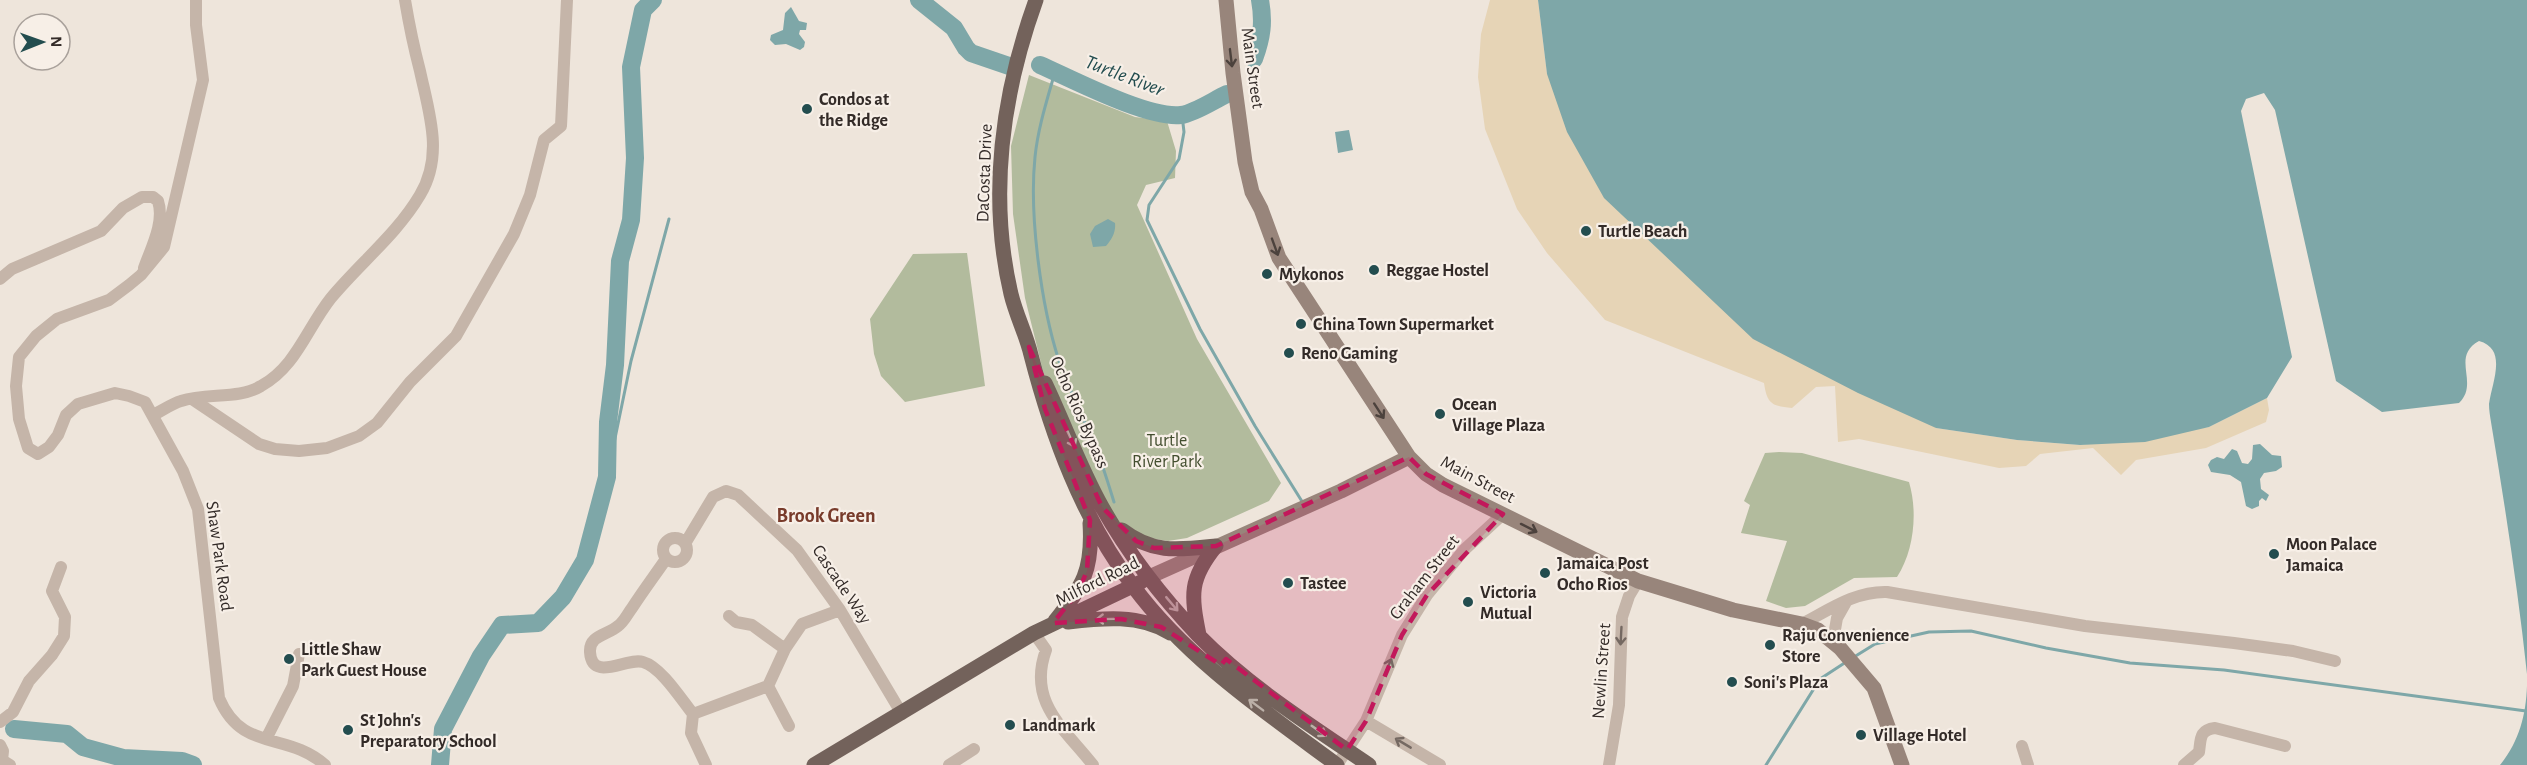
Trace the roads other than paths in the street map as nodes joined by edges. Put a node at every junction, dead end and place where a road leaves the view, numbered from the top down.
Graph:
1 (196, 0) edge
2 (405, 0) edge
3 (567, 0) edge
4 (1036, 0) edge
5 (1226, 0) edge
6 (141, 275) junction
7 (0, 279) edge
8 (1029, 347) junction
9 (192, 399) junction
10 (153, 415) junction
11 (1409, 457) junction
12 (1102, 507) junction
13 (1503, 514) junction
14 (1090, 520) junction
15 (686, 542) junction
16 (1216, 546) junction
17 (666, 559) junction
18 (62, 567) dead end
19 (1149, 577) junction
20 (1638, 581) junction
21 (1133, 586) junction
22 (1846, 601) junction
23 (840, 610) junction
24 (729, 616) dead end
25 (1053, 623) junction
26 (1802, 624) junction
27 (1034, 633) junction
28 (1199, 636) junction
29 (1180, 639) junction
30 (1837, 644) junction
31 (785, 649) junction
32 (299, 654) dead end
33 (2335, 661) dead end
34 (768, 686) junction
35 (693, 714) junction
36 (902, 714) junction
37 (1366, 721) junction
38 (0, 722) edge
39 (789, 726) dead end
40 (266, 739) junction
41 (0, 745) edge
42 (2022, 746) dead end
43 (2285, 746) dead end
44 (974, 749) dead end
45 (1347, 750) junction
46 (9, 765) edge
47 (325, 765) edge
48 (706, 765) edge
49 (814, 765) edge
50 (949, 765) edge
51 (1094, 765) edge
52 (1337, 765) edge
53 (1368, 765) edge
54 (1440, 765) edge
55 (1608, 765) edge
56 (1902, 765) edge
57 (2028, 765) edge
58 (2184, 765) edge

1 - 6 street
2 - 9 street
3 - 9 street
4 - 8 main road, DaCosta Drive
5 -> 11 street, Main Street
6 - 7 street
6 - 10 street, Shaw Park Road
8 -> 12 main road, Ocho Rios Bypass
8 - 14 main road, Ocho Rios Bypass
9 - 10 street
10 - 40 street, Shaw Park Road
11 - 13 street, Main Street
11 - 16 street, Milford Road
12 - 16 main road
12 - 19 main road, Ocho Rios Bypass
13 -> 20 street, Main Street
37 -> 13 street, Graham Street
14 - 21 main road, Ocho Rios Bypass
14 - 25 main road
15 - 17 street
15 - 17 street
15 - 23 street, Cascade Way
16 - 19 street, Milford Road
16 - 28 main road
17 - 35 street
18 - 38 street
19 - 21 main road, Milford Road
19 -> 28 main road, Ocho Rios Bypass
20 - 26 street, Main Street
20 -> 55 street, Newlin Street
21 - 25 main road, Milford Road
21 - 29 main road, Ocho Rios Bypass
22 - 26 street
22 - 30 street
22 - 33 street
23 - 31 street
23 - 36 street, Cascade Way
24 - 31 street
25 - 27 main road, Milford Road
29 -> 25 main road
26 - 30 street, Main Street
27 - 36 main road, Milford Road
27 - 51 street
28 -> 45 main road, Ocho Rios Bypass
52 -> 29 main road, Ocho Rios Bypass
30 - 56 street, Main Street
31 - 34 street
32 - 40 street
34 - 35 street
34 - 39 street
35 - 48 street
36 - 49 main road, Milford Road
37 - 45 street, Graham Street
54 -> 37 street
40 - 47 street, Shaw Park Road
41 - 46 street
42 - 57 street
43 - 58 street
44 - 50 street
45 - 52 street, Graham Street
45 - 53 main road, Ocho Rios Bypass

